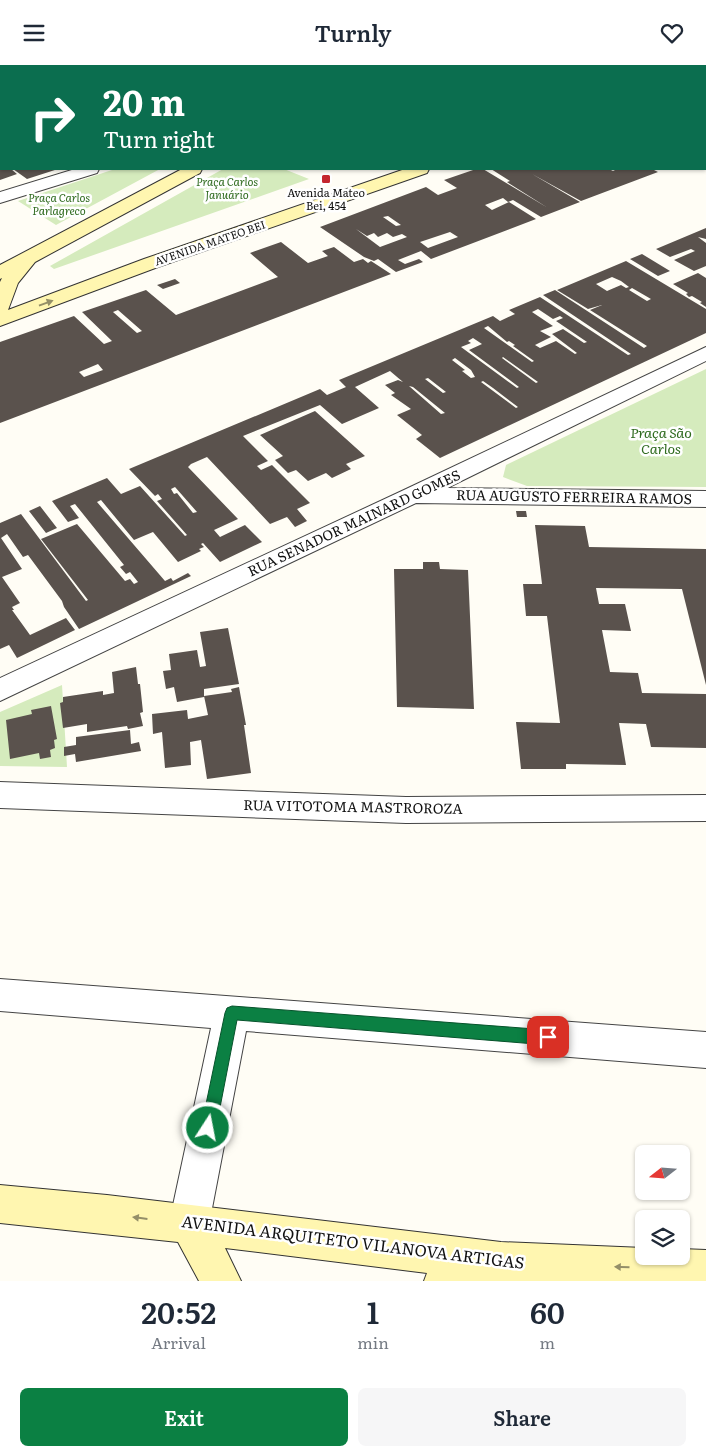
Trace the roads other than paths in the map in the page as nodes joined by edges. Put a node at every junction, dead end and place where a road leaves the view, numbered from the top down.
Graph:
1 (88, 170) edge
2 (192, 170) edge
3 (382, 170) edge
4 (418, 170) edge
5 (0, 198) edge
6 (30, 257) junction
7 (0, 273) edge
8 (0, 305) edge
9 (0, 320) edge
10 (706, 353) edge
11 (412, 496) junction
12 (706, 499) edge
13 (0, 690) edge
14 (0, 795) edge
15 (706, 808) edge
16 (0, 995) edge
17 (232, 1013) junction
18 (706, 1050) edge
19 (0, 1204) edge
20 (189, 1223) junction
21 (501, 1262) junction
22 (706, 1270) edge
23 (221, 1281) edge
24 (444, 1281) edge

1 - 5 street
2 - 6 main road
3 - 8 main road, AVENIDA MATEO BEI
9 -> 4 main road, AVENIDA MATEO BEI
6 - 7 main road
6 - 8 main road
10 - 11 street, RUA SENADOR MAINARD GOMES
11 - 12 street, RUA AUGUSTO FERREIRA RAMOS
11 - 13 street, RUA SENADOR MAINARD GOMES
14 - 15 street, RUA VITOTOMA MASTROROZA
16 - 17 street
17 - 18 street
17 - 20 street
20 -> 19 main road, AVENIDA ARQUITETO VILANOVA ARTIGAS
20 - 21 main road, AVENIDA ARQUITETO VILANOVA ARTIGAS
20 - 23 main road
22 -> 21 main road, AVENIDA ARQUITETO VILANOVA ARTIGAS
21 - 24 main road

